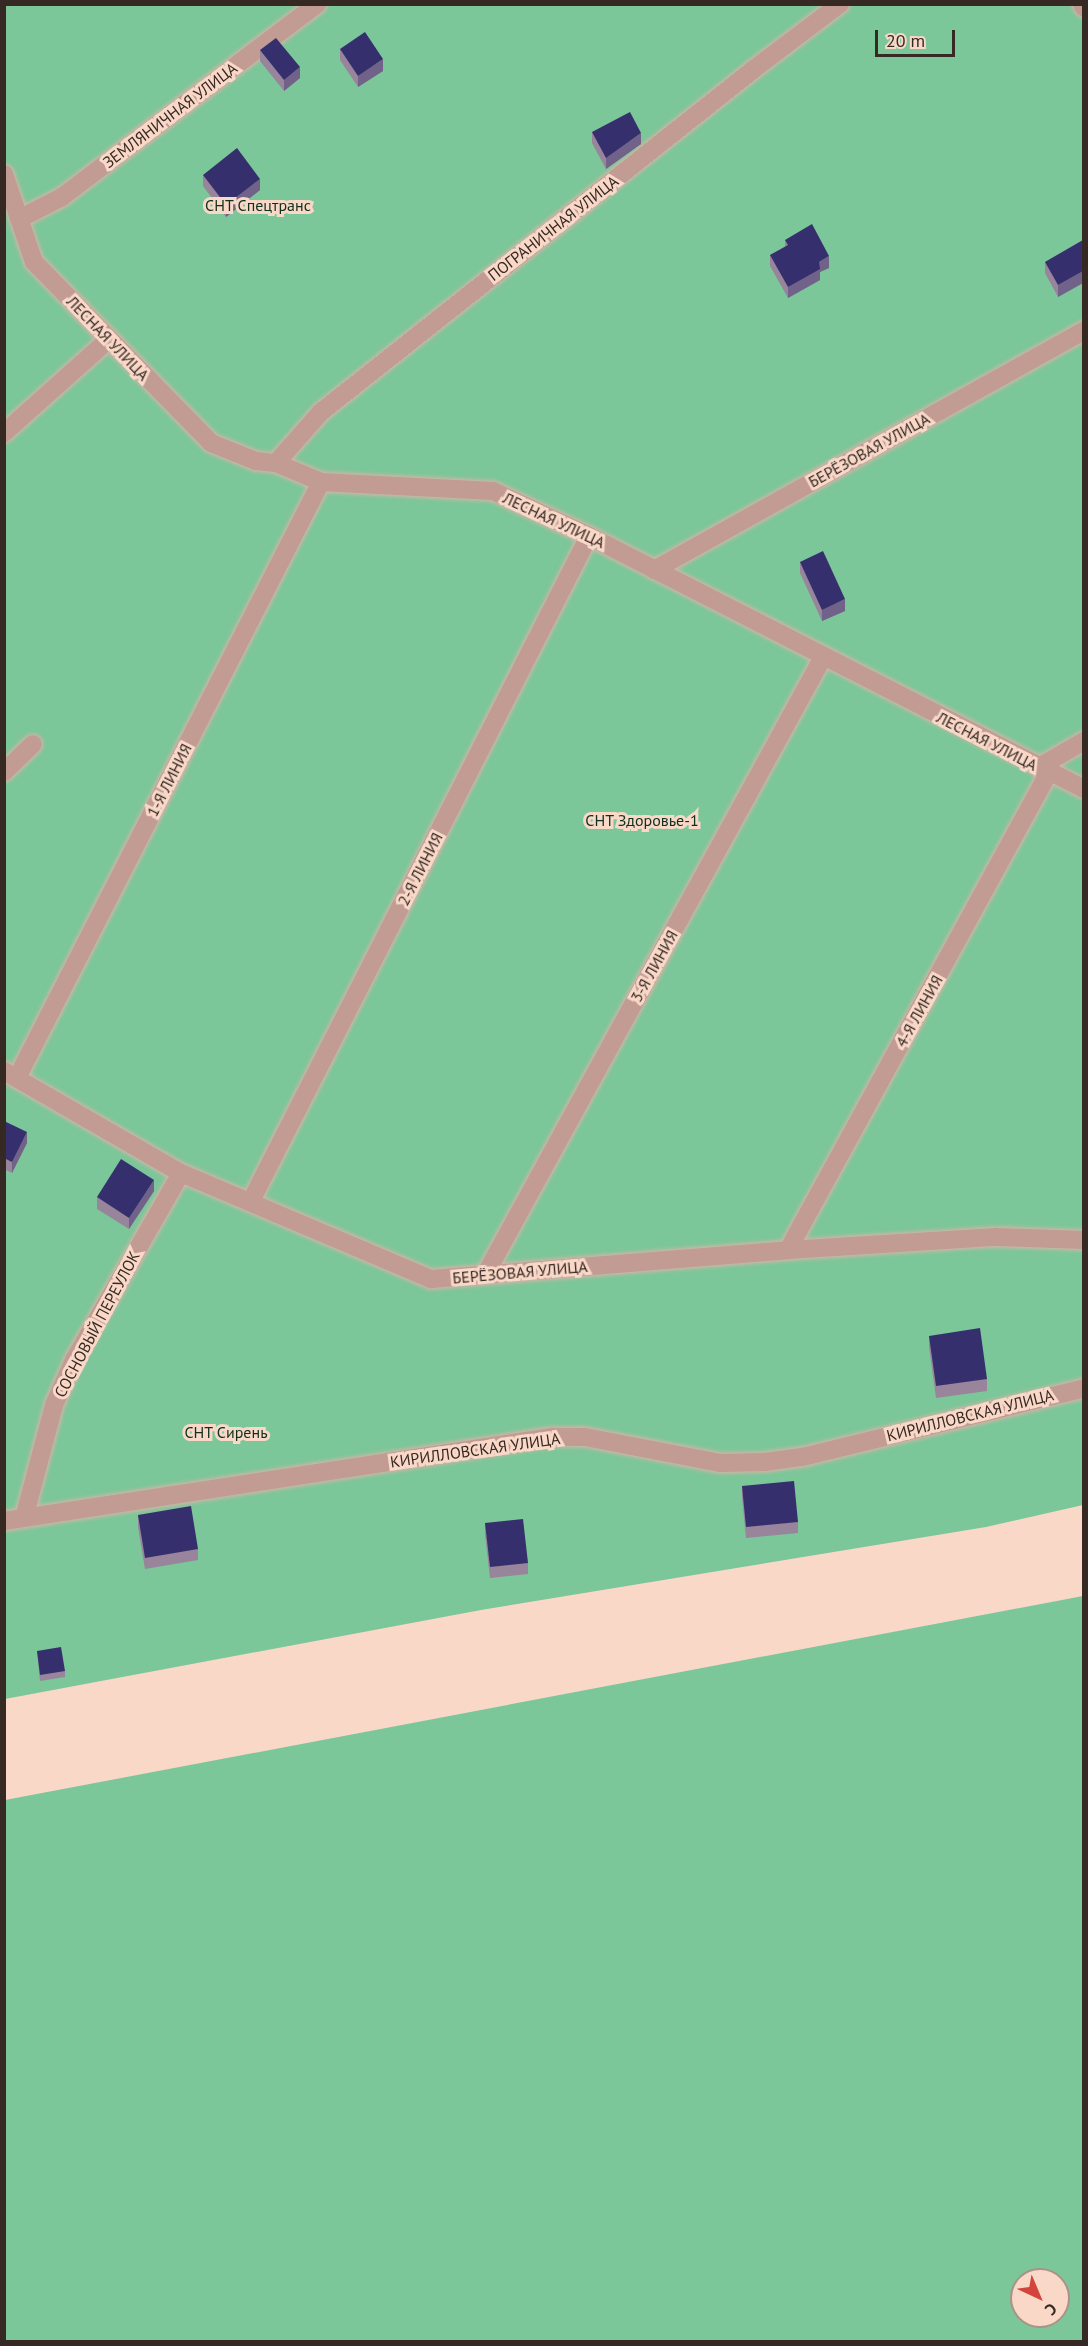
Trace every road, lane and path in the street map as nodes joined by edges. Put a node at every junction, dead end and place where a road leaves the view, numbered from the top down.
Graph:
1 (317, 4) edge
2 (840, 4) edge
3 (4, 174) edge
4 (19, 219) junction
5 (1083, 331) edge
6 (109, 339) junction
7 (4, 434) edge
8 (276, 463) junction
9 (321, 482) junction
10 (589, 536) junction
11 (654, 570) junction
12 (823, 657) junction
13 (1083, 741) edge
14 (33, 744) dead end
15 (1044, 770) junction
16 (4, 772) edge
17 (1083, 789) edge
18 (11, 1074) edge
19 (181, 1173) junction
20 (250, 1201) junction
21 (1083, 1240) edge
22 (788, 1250) junction
23 (485, 1275) junction
24 (1083, 1388) edge
25 (24, 1518) junction
26 (4, 1521) edge

1 - 4 street, ЗЕМЛЯНИЧНАЯ УЛИЦА
2 - 8 street, ПОГРАНИЧНАЯ УЛИЦА
3 - 4 street, ЛЕСНАЯ УЛИЦА
4 - 6 street, ЛЕСНАЯ УЛИЦА
5 - 11 street, БЕРЁЗОВАЯ УЛИЦА
6 - 7 street
6 - 8 street, ЛЕСНАЯ УЛИЦА
8 - 9 street, ЛЕСНАЯ УЛИЦА
9 - 10 street, ЛЕСНАЯ УЛИЦА
9 - 18 street, 1-Я ЛИНИЯ
10 - 11 street, ЛЕСНАЯ УЛИЦА
10 - 20 street, 2-Я ЛИНИЯ
11 - 12 street, ЛЕСНАЯ УЛИЦА
12 - 15 street, ЛЕСНАЯ УЛИЦА
12 - 23 street, 3-Я ЛИНИЯ
13 - 15 street
14 - 16 street
15 - 17 street, ЛЕСНАЯ УЛИЦА
15 - 22 street, 4-Я ЛИНИЯ
18 - 19 street, БЕРЁЗОВАЯ УЛИЦА
19 - 20 street, БЕРЁЗОВАЯ УЛИЦА
19 - 25 street, СОСНОВЫЙ ПЕРЕУЛОК
20 - 23 street, БЕРЁЗОВАЯ УЛИЦА
21 - 22 street, БЕРЁЗОВАЯ УЛИЦА
22 - 23 street, БЕРЁЗОВАЯ УЛИЦА
24 - 25 street, КИРИЛЛОВСКАЯ УЛИЦА
25 - 26 street, КИРИЛЛОВСКАЯ УЛИЦА

